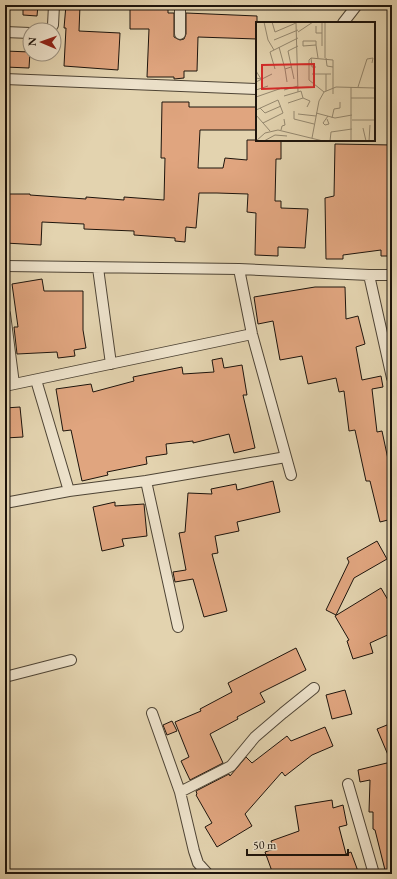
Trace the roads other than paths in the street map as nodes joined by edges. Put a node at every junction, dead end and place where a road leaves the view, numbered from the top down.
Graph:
1 (54, 5) edge
2 (180, 5) edge
3 (357, 5) edge
4 (53, 22) edge
5 (344, 22) edge
6 (5, 32) edge
7 (22, 33) edge
8 (180, 34) dead end
9 (5, 79) edge
10 (256, 89) edge
11 (5, 266) edge
12 (98, 268) junction
13 (239, 269) junction
14 (369, 275) junction
15 (392, 275) edge
16 (5, 314) edge
17 (252, 334) junction
18 (111, 364) junction
19 (392, 378) edge
20 (36, 380) junction
21 (9, 385) edge
22 (286, 458) junction
23 (291, 475) dead end
24 (146, 481) junction
25 (69, 491) junction
26 (5, 503) edge
27 (178, 627) dead end
28 (71, 660) dead end
29 (5, 677) edge
30 (314, 688) dead end
31 (152, 713) dead end
32 (348, 784) dead end
33 (180, 792) junction
34 (208, 874) edge
35 (374, 874) edge

1 - 4 street
2 - 8 street
3 - 5 street
6 - 7 street
9 - 10 street
11 - 12 street
12 - 13 street
12 - 18 street
13 - 14 street
13 - 17 street
14 - 15 street
14 - 19 street
16 - 21 street
17 - 18 street
17 - 22 street
18 - 20 street
20 - 21 street
20 - 25 street
22 - 23 street
22 - 24 street
24 - 25 street
24 - 27 street
25 - 26 street
28 - 29 street
30 - 33 street
31 - 33 street
32 - 35 street
33 - 34 street

